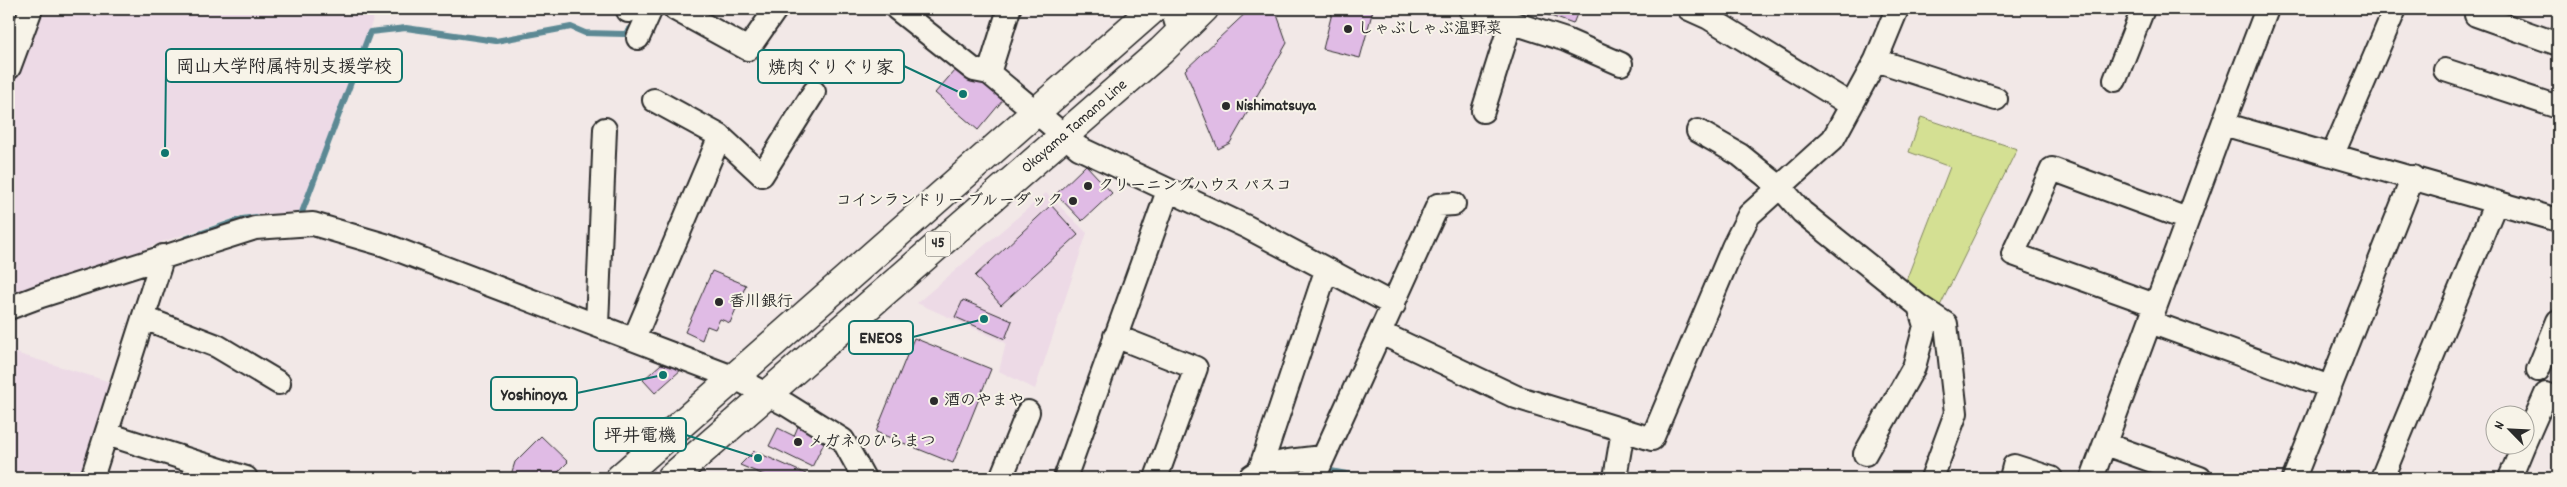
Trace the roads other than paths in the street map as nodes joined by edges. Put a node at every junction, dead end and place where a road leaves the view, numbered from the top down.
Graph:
1 (31, 9) edge
2 (651, 9) edge
3 (675, 9) edge
4 (776, 9) edge
5 (898, 9) edge
6 (1009, 9) edge
7 (1153, 9) edge
8 (1204, 9) edge
9 (1470, 9) edge
10 (1689, 9) edge
11 (1897, 9) edge
12 (2143, 9) edge
13 (2267, 9) edge
14 (2395, 9) edge
15 (2476, 16) dead end
16 (1176, 20) edge
17 (1511, 22) junction
18 (638, 38) dead end
19 (2558, 44) edge
20 (1876, 60) junction
21 (1622, 64) dead end
22 (9, 68) edge
23 (2445, 70) dead end
24 (989, 73) junction
25 (2115, 80) dead end
26 (814, 92) dead end
27 (1996, 99) dead end
28 (654, 100) dead end
29 (1851, 105) junction
30 (2558, 107) edge
31 (1483, 111) dead end
32 (1037, 112) junction
33 (2223, 124) junction
34 (604, 129) dead end
35 (1698, 131) dead end
36 (1064, 134) junction
37 (720, 136) junction
38 (2333, 154) junction
39 (2413, 177) junction
40 (1781, 188) junction
41 (1168, 191) junction
42 (2496, 202) junction
43 (1454, 204) dead end
44 (2187, 220) junction
45 (2558, 220) edge
46 (163, 256) junction
47 (1326, 271) junction
48 (1394, 305) junction
49 (1919, 306) junction
50 (9, 308) edge
51 (2152, 314) junction
52 (144, 318) junction
53 (2558, 321) edge
54 (597, 325) junction
55 (1381, 334) junction
56 (1115, 336) junction
57 (634, 339) junction
58 (2538, 370) dead end
59 (735, 378) junction
60 (279, 383) dead end
61 (2330, 387) junction
62 (766, 394) junction
63 (2558, 399) edge
64 (1028, 412) dead end
65 (2534, 421) edge
66 (1623, 430) junction
67 (107, 434) junction
68 (2105, 444) junction
69 (1865, 454) dead end
70 (2520, 454) edge
71 (1318, 473) edge
72 (1254, 474) edge
73 (92, 478) edge
74 (246, 478) edge
75 (620, 478) edge
76 (671, 478) edge
77 (864, 478) edge
78 (1002, 478) edge
79 (1065, 478) edge
80 (1156, 478) edge
81 (1615, 478) edge
82 (1932, 478) edge
83 (2012, 478) edge
84 (2051, 478) edge
85 (2092, 478) edge
86 (2200, 478) edge
87 (2294, 478) edge
88 (2382, 478) edge
89 (2510, 478) edge

1 - 22 street
2 - 18 street
3 - 4 street
5 - 24 street
6 - 24 street
7 - 32 main road, 45
8 - 16 main road, Okayama Tamano Line / 45
9 - 17 street
10 - 29 street
11 - 20 street
12 - 25 street
13 - 33 street
14 - 38 street
15 - 19 street
16 - 36 main road, Okayama Tamano Line / 45
17 - 21 street
17 - 31 street
20 - 27 street
20 - 29 street
23 - 30 street
24 - 32 street
26 - 37 street
28 - 37 street
29 - 40 street
32 - 36 street
32 - 59 main road, 45
33 - 38 street
33 - 44 street
34 - 54 street
35 - 40 street
36 - 41 street
36 - 62 main road, Okayama Tamano Line / 45
37 - 57 street
38 - 39 street
39 - 42 street
39 - 61 street
40 - 49 street
40 - 66 street
41 - 47 street
41 - 56 street
42 - 45 street
42 - 88 street
43 - 48 street
44 - 51 street
44 - 51 street
46 - 50 street
46 - 52 street
46 - 54 street
47 - 48 street
47 - 72 street
48 - 55 street
49 - 69 street
49 - 82 street
51 - 61 street
51 - 68 street
52 - 60 street
52 - 67 street
53 - 58 street
54 - 57 street
55 - 66 street
55 - 71 street
56 - 79 street
56 - 80 street
57 - 59 street
59 - 62 street
59 - 75 main road, 45
61 - 87 street
62 - 76 main road, Okayama Tamano Line / 45
62 - 77 street
63 - 65 street
64 - 78 street
66 - 81 street
67 - 73 street
67 - 74 street
68 - 85 street
68 - 86 street
70 - 89 street
71 - 72 street
83 - 84 street

